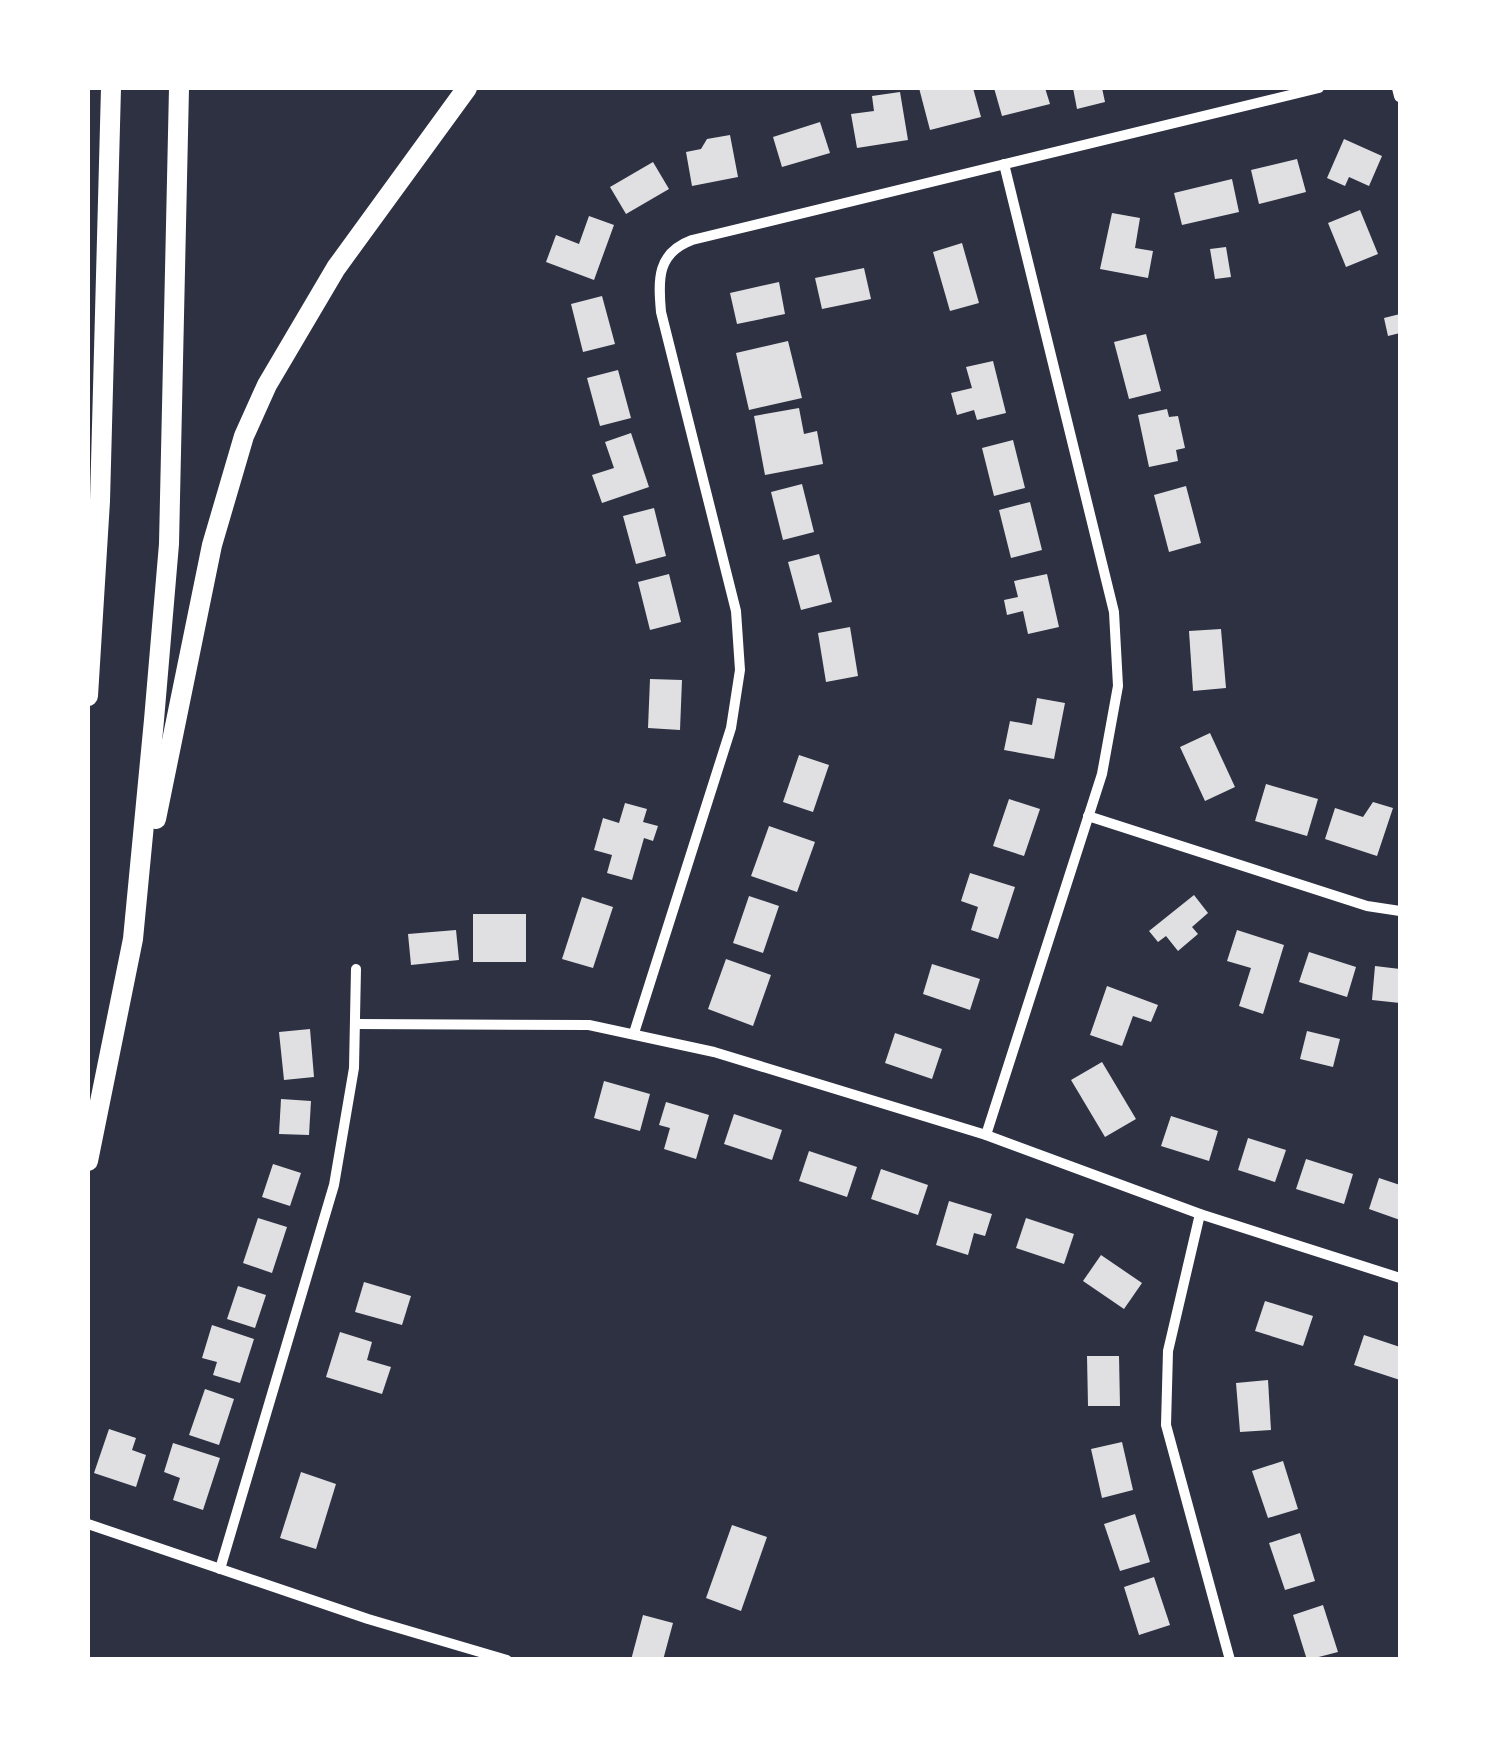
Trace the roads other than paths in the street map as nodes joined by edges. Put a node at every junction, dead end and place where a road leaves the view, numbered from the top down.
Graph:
1 (111, 88) edge
2 (179, 88) edge
3 (466, 88) edge
4 (1320, 88) edge
5 (1398, 88) edge
6 (1400, 96) edge
7 (1004, 164) junction
8 (88, 696) edge
9 (1088, 816) junction
10 (1400, 911) edge
11 (133, 939) junction
12 (356, 969) dead end
13 (356, 1024) junction
14 (634, 1033) junction
15 (986, 1135) junction
16 (88, 1161) edge
17 (1200, 1214) junction
18 (1400, 1278) edge
19 (88, 1524) edge
20 (220, 1569) junction
21 (507, 1660) edge
22 (1230, 1660) edge

1 - 8 highway
2 - 11 highway
3 - 11 highway
4 - 7 street
5 - 6 street
7 - 9 street
7 - 14 street
9 - 10 street
9 - 15 street
11 - 16 highway
12 - 13 street
13 - 14 street
13 - 20 street
14 - 15 street
15 - 17 street
17 - 18 street
17 - 22 street
19 - 20 street
20 - 21 street

